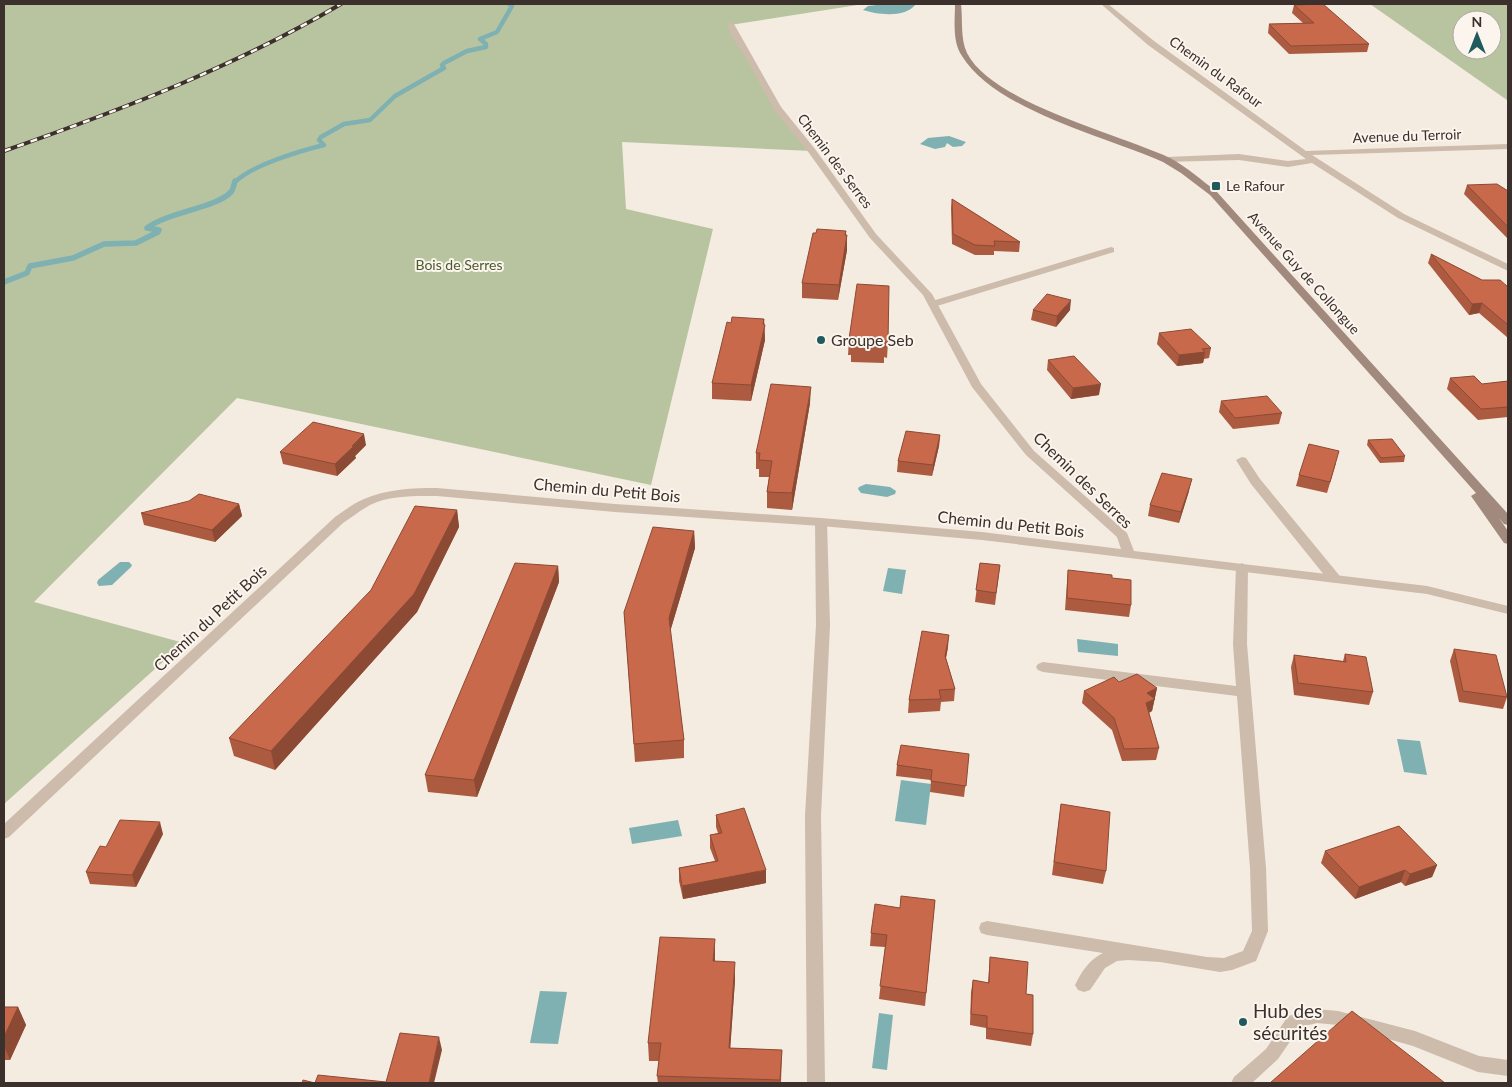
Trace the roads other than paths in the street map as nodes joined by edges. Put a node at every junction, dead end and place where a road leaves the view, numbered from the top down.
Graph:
1 (958, 4) edge
2 (1104, 4) edge
3 (730, 24) dead end
4 (1508, 146) edge
5 (1311, 157) junction
6 (1167, 160) junction
7 (1111, 250) dead end
8 (1508, 268) edge
9 (933, 304) junction
10 (1242, 460) dead end
11 (1460, 469) junction
12 (1508, 511) edge
13 (1508, 521) edge
14 (821, 522) junction
15 (1508, 540) edge
16 (1129, 553) junction
17 (1242, 567) junction
18 (1334, 578) junction
19 (1508, 610) edge
20 (1043, 667) dead end
21 (1244, 692) junction
22 (4, 833) edge
23 (987, 928) dead end
24 (1146, 954) junction
25 (1084, 986) dead end
26 (1508, 1068) edge
27 (816, 1083) edge
28 (1240, 1083) edge

1 - 6 main road, Avenue Guy de Collongue
2 - 5 street, Chemin du Rafour
3 - 9 street, Chemin des Serres
4 - 5 street, Avenue du Terroir
5 - 6 street
5 - 8 street, Chemin du Rafour
6 - 11 main road, Avenue Guy de Collongue
7 - 9 street
9 - 16 street, Chemin des Serres
10 - 18 street
11 - 12 main road, Avenue Guy de Collongue
11 - 13 main road, Avenue Guy de Collongue
11 - 15 main road, Avenue Guy de Collongue
14 - 16 street, Chemin du Petit Bois
14 - 22 street, Chemin du Petit Bois
14 - 27 street
16 - 17 street, Chemin du Petit Bois
17 - 18 street, Chemin du Petit Bois
17 - 21 street
18 - 19 street, Chemin du Petit Bois
20 - 21 street
21 - 24 street
23 - 24 street
24 - 25 street
26 - 28 street

